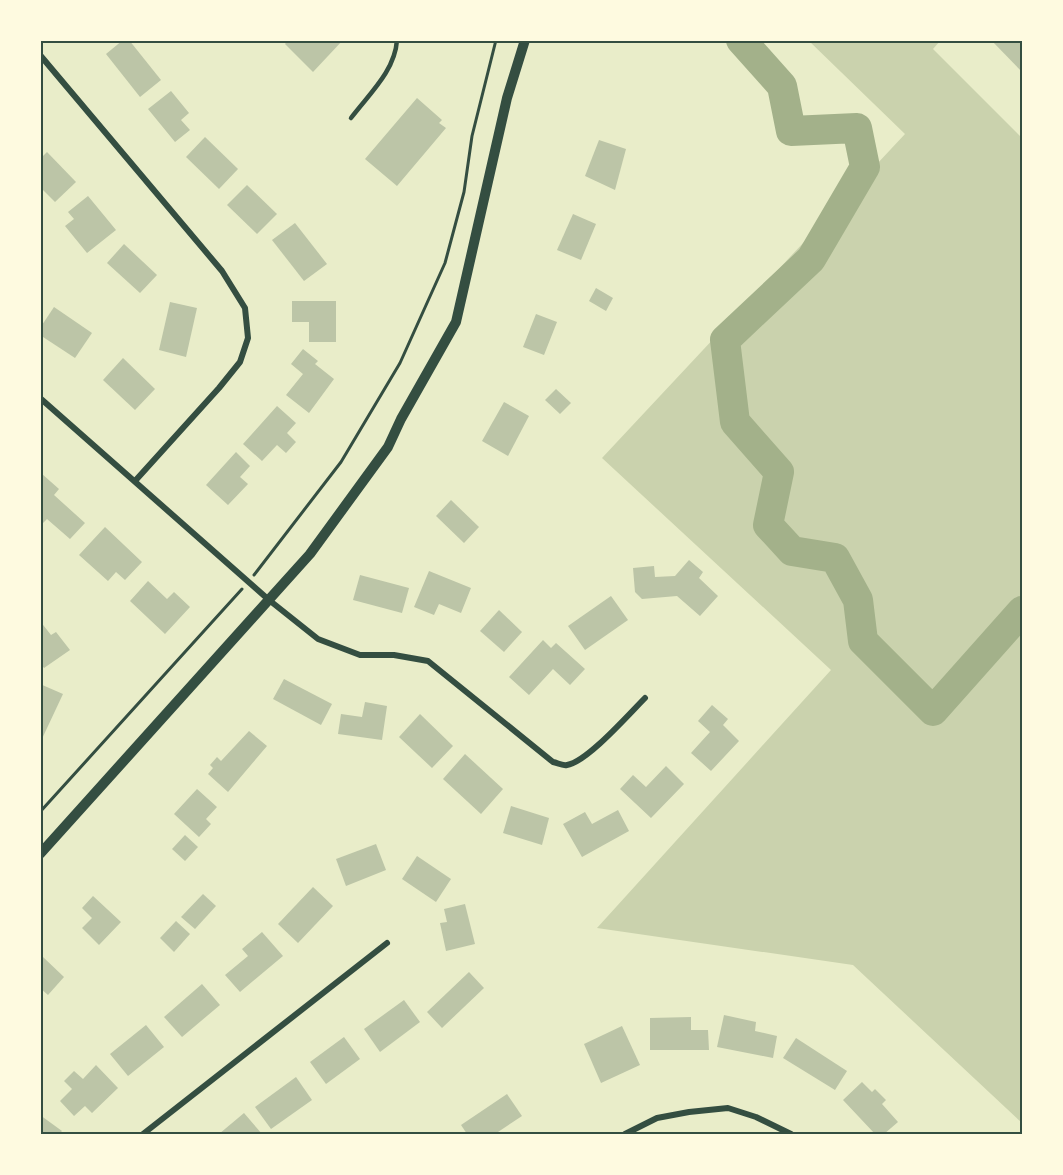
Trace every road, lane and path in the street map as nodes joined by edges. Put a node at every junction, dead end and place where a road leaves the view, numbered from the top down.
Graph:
1 (397, 40) edge
2 (496, 40) edge
3 (525, 40) edge
4 (40, 55) edge
5 (351, 118) dead end
6 (40, 398) edge
7 (135, 482) junction
8 (248, 582) junction
9 (269, 600) junction
10 (645, 698) dead end
11 (40, 812) edge
12 (40, 854) edge
13 (387, 943) dead end
14 (143, 1134) edge
15 (625, 1134) edge
16 (790, 1134) edge

1 - 5 lane
2 - 8 path
3 - 9 street
4 - 7 street
6 - 7 street
7 - 8 street
8 - 9 street
8 - 11 path
9 - 10 street
9 - 12 street
13 - 14 street
15 - 16 street

